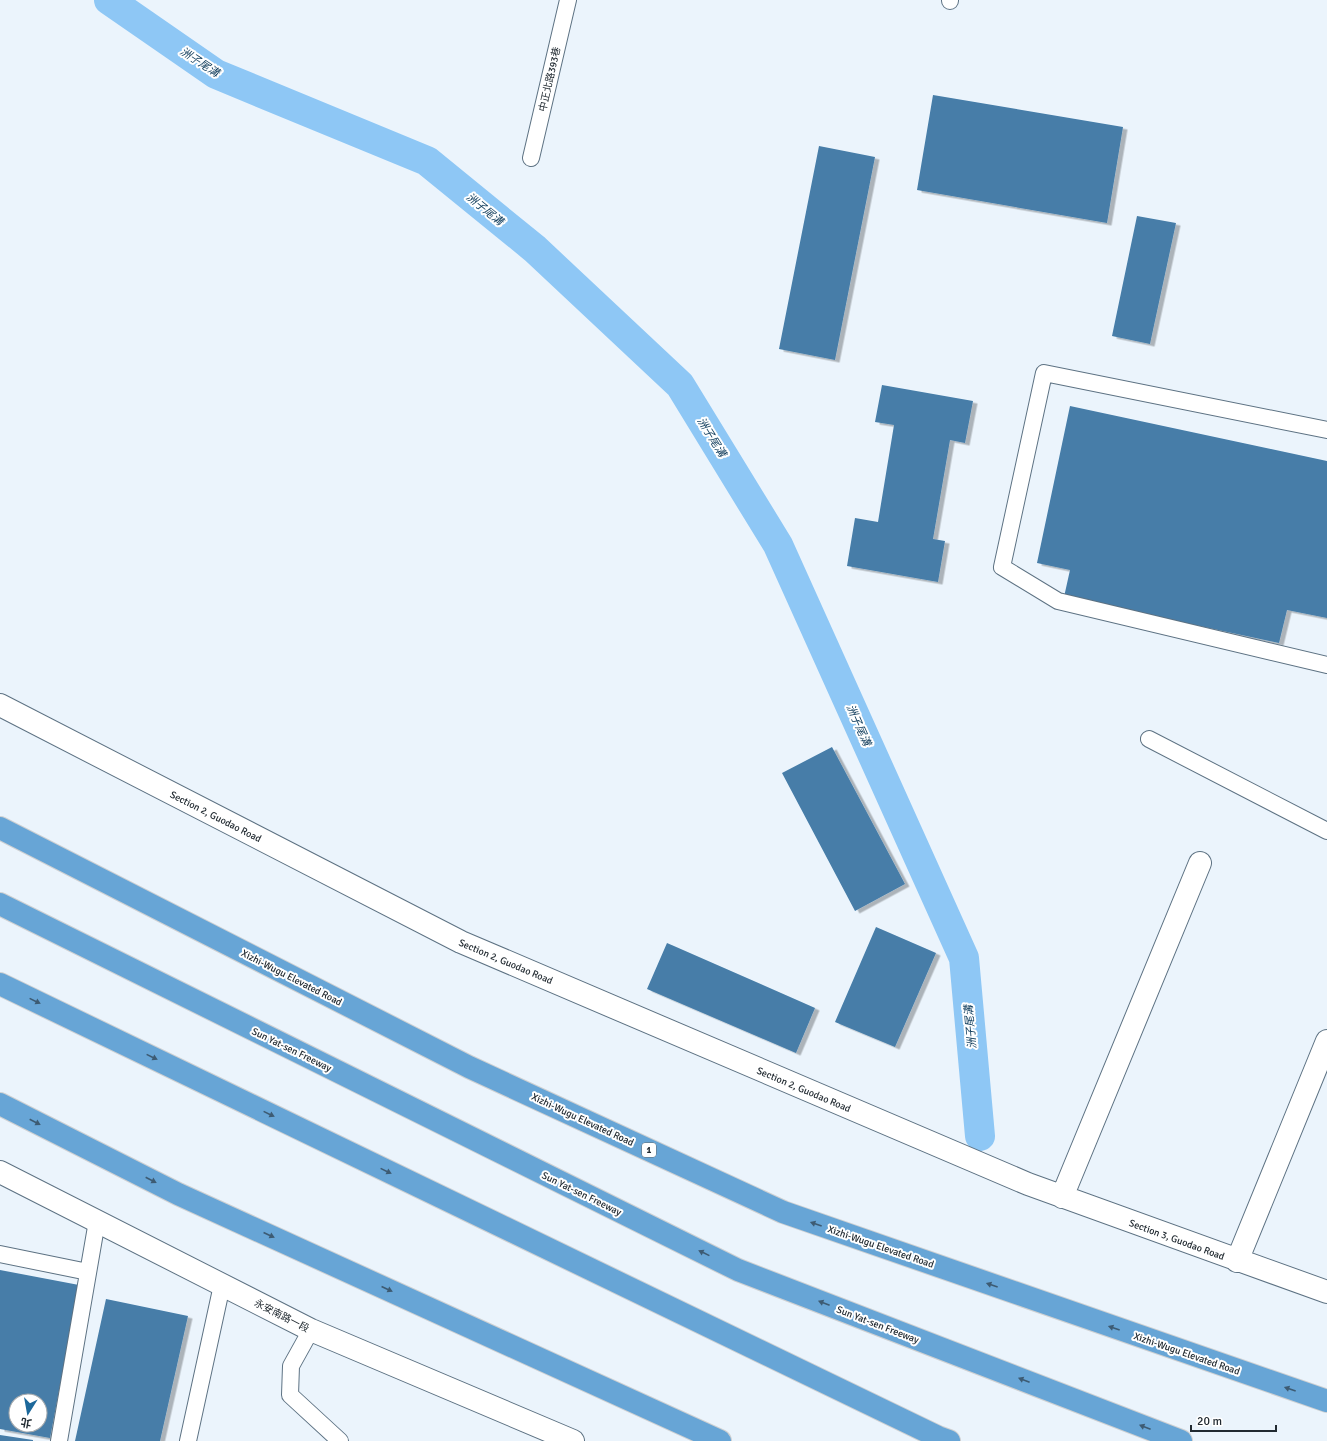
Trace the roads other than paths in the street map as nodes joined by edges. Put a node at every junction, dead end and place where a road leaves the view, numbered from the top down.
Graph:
1 (568, 0) edge
2 (531, 158) dead end
3 (1327, 430) edge
4 (1327, 665) edge
5 (0, 705) edge
6 (1149, 739) dead end
7 (0, 828) edge
8 (1327, 831) edge
9 (1200, 863) dead end
10 (0, 904) edge
11 (0, 984) edge
12 (1327, 1041) edge
13 (0, 1104) edge
14 (0, 1172) edge
15 (1028, 1184) joint
16 (1062, 1196) junction
17 (97, 1221) junction
18 (0, 1254) edge
19 (1238, 1261) junction
20 (88, 1272) junction
21 (222, 1285) junction
22 (1327, 1292) edge
23 (312, 1330) junction
24 (1327, 1401) edge
25 (59, 1441) edge
26 (188, 1441) edge
27 (340, 1441) edge
28 (573, 1441) edge
29 (720, 1441) edge
30 (949, 1441) edge
31 (1181, 1441) edge

1 - 2 lane, 中正北路393巷
3 - 4 lane
5 - 15 street, Section 2, Guodao Road
6 - 8 lane
24 -> 7 highway, Xizhi-Wugu Elevated Road / 1
9 - 16 street
31 -> 10 highway, Sun Yat-sen Freeway
11 -> 30 highway
12 - 19 street
13 -> 29 highway
14 - 17 street, 永安南路一段
15 - 16 street, Section 3, Guodao Road
16 - 19 street, Section 3, Guodao Road
17 - 20 lane
17 - 21 street, 永安南路一段
18 - 20 lane
19 - 22 street, Section 3, Guodao Road
20 - 25 lane
21 - 23 street, 永安南路一段
21 - 26 lane
23 - 27 lane
23 - 28 street, 永安南路一段

